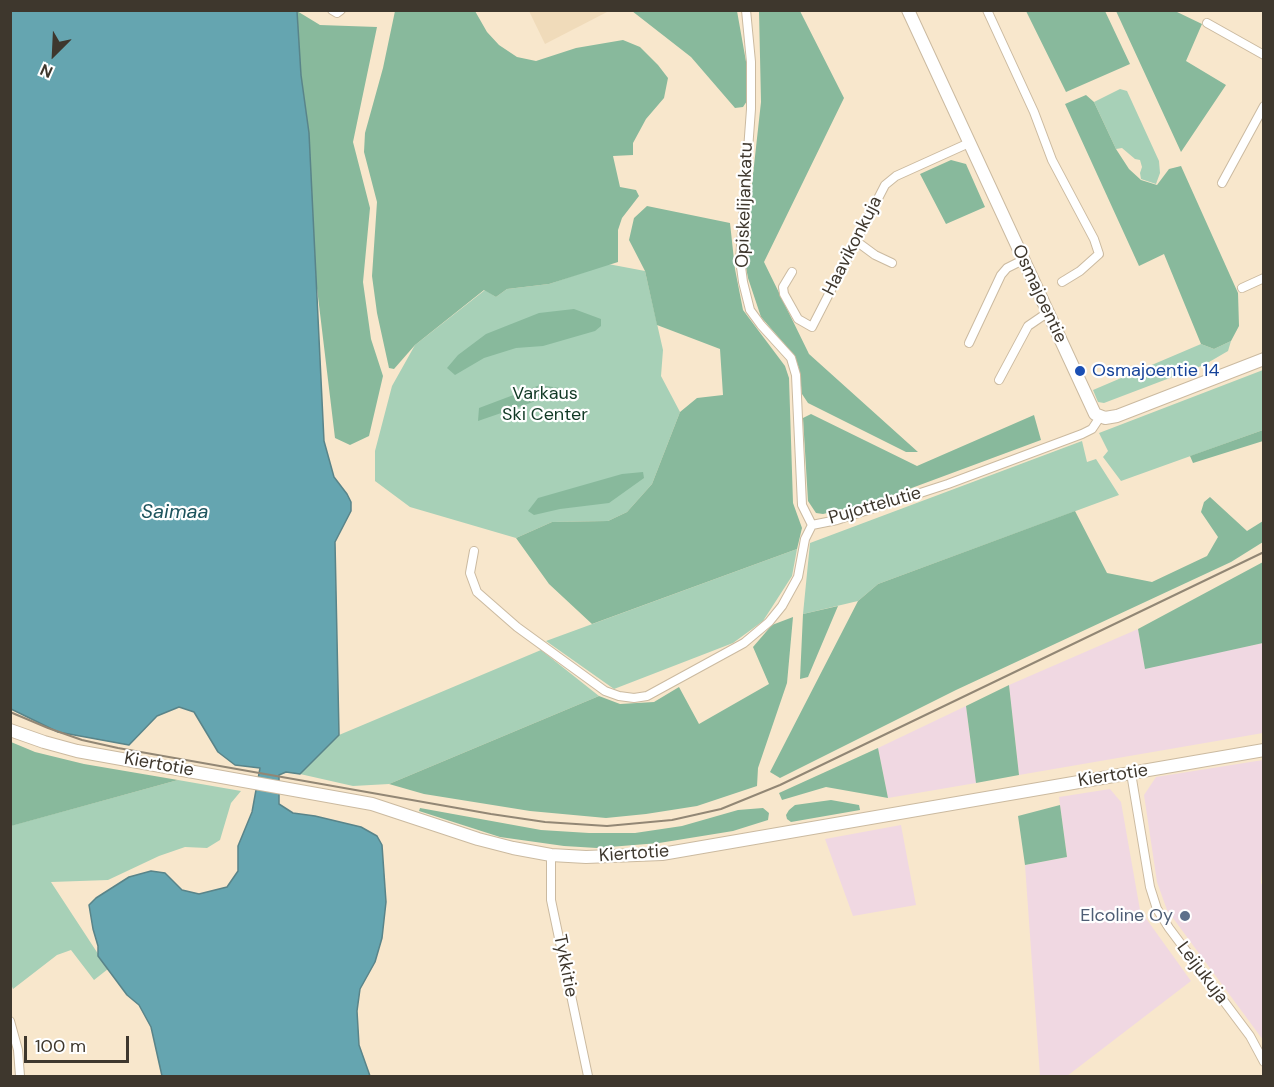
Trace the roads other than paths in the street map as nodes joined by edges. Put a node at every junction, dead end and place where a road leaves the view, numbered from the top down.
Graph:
1 (332, 10) edge
2 (341, 10) edge
3 (747, 10) edge
4 (908, 10) edge
5 (987, 10) edge
6 (1207, 23) dead end
7 (1263, 55) edge
8 (1263, 106) edge
9 (969, 143) junction
10 (1222, 183) dead end
11 (856, 241) junction
12 (1023, 260) junction
13 (892, 263) dead end
14 (792, 272) dead end
15 (1263, 278) edge
16 (1062, 282) dead end
17 (1242, 288) dead end
18 (1047, 313) junction
19 (969, 343) dead end
20 (1263, 359) edge
21 (999, 380) dead end
22 (1100, 417) junction
23 (812, 525) junction
24 (474, 551) dead end
25 (10, 730) edge
26 (1263, 750) edge
27 (1131, 773) junction
28 (551, 855) junction
29 (11, 1023) edge
30 (1263, 1062) edge
31 (20, 1077) edge
32 (588, 1077) edge

1 - 2 street
3 - 23 street, Opiskelijankatu
4 - 9 street, Osmajoentie
5 - 16 street
6 - 7 street
8 - 10 street
9 - 11 street, Haavikonkuja
9 - 12 street, Osmajoentie
11 - 13 street
11 - 14 street, Haavikonkuja
12 - 18 street, Osmajoentie
12 - 19 street
15 - 17 street
18 - 21 street
18 - 22 street, Osmajoentie
20 - 22 street
22 - 23 street, Pujottelutie
23 - 24 street, Pujottelutie
25 - 28 street, Kiertotie
26 - 27 street, Kiertotie
27 - 28 street, Kiertotie
27 - 30 street, Leijukuja
28 - 32 street, Tykkitie
29 - 31 street

